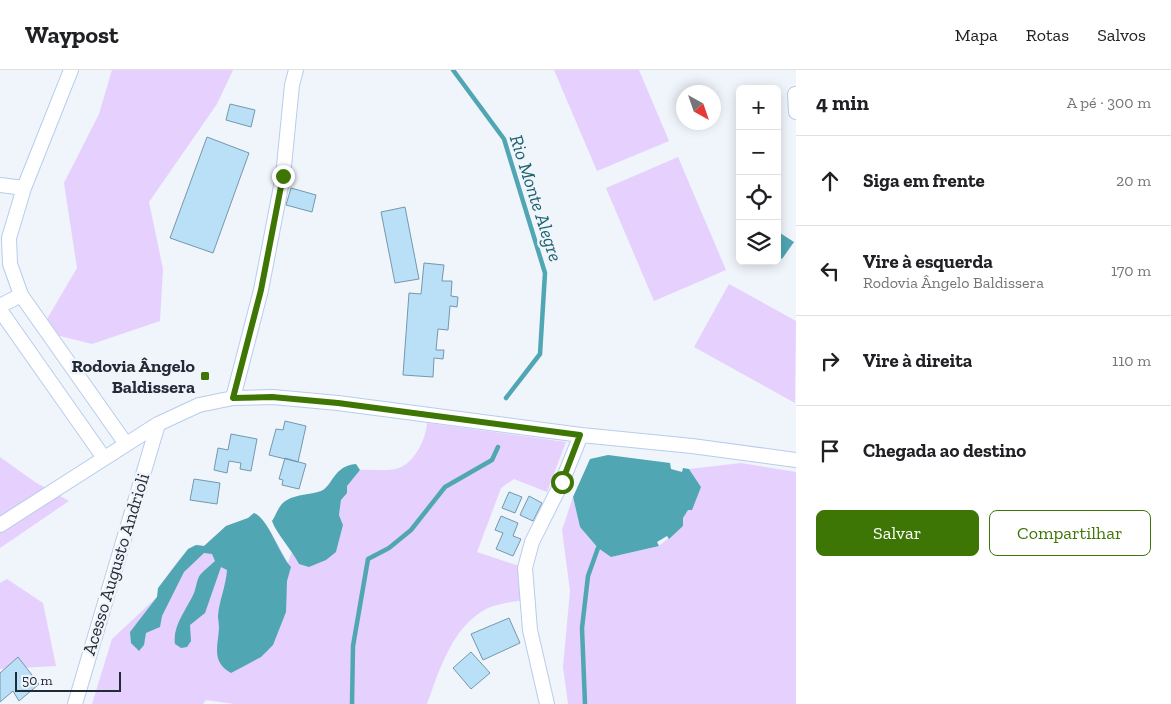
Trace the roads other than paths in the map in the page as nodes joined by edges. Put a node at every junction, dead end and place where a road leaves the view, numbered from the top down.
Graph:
1 (71, 70) edge
2 (296, 70) edge
3 (795, 94) edge
4 (796, 112) edge
5 (0, 185) edge
6 (24, 188) junction
7 (22, 295) junction
8 (0, 306) edge
9 (0, 310) edge
10 (233, 398) junction
11 (158, 424) junction
12 (580, 435) junction
13 (126, 444) junction
14 (104, 458) junction
15 (796, 460) edge
16 (0, 525) edge
17 (75, 704) edge
18 (547, 704) edge

1 - 6 street
2 - 10 street
3 - 4 street
5 - 6 street
6 - 7 street
7 - 8 street
7 - 13 street
9 - 14 street
10 - 11 street
10 - 12 street
11 - 13 street
11 - 17 street, Acesso Augusto Andrioli
12 - 15 street
12 - 18 street
13 - 14 street
14 - 16 street

